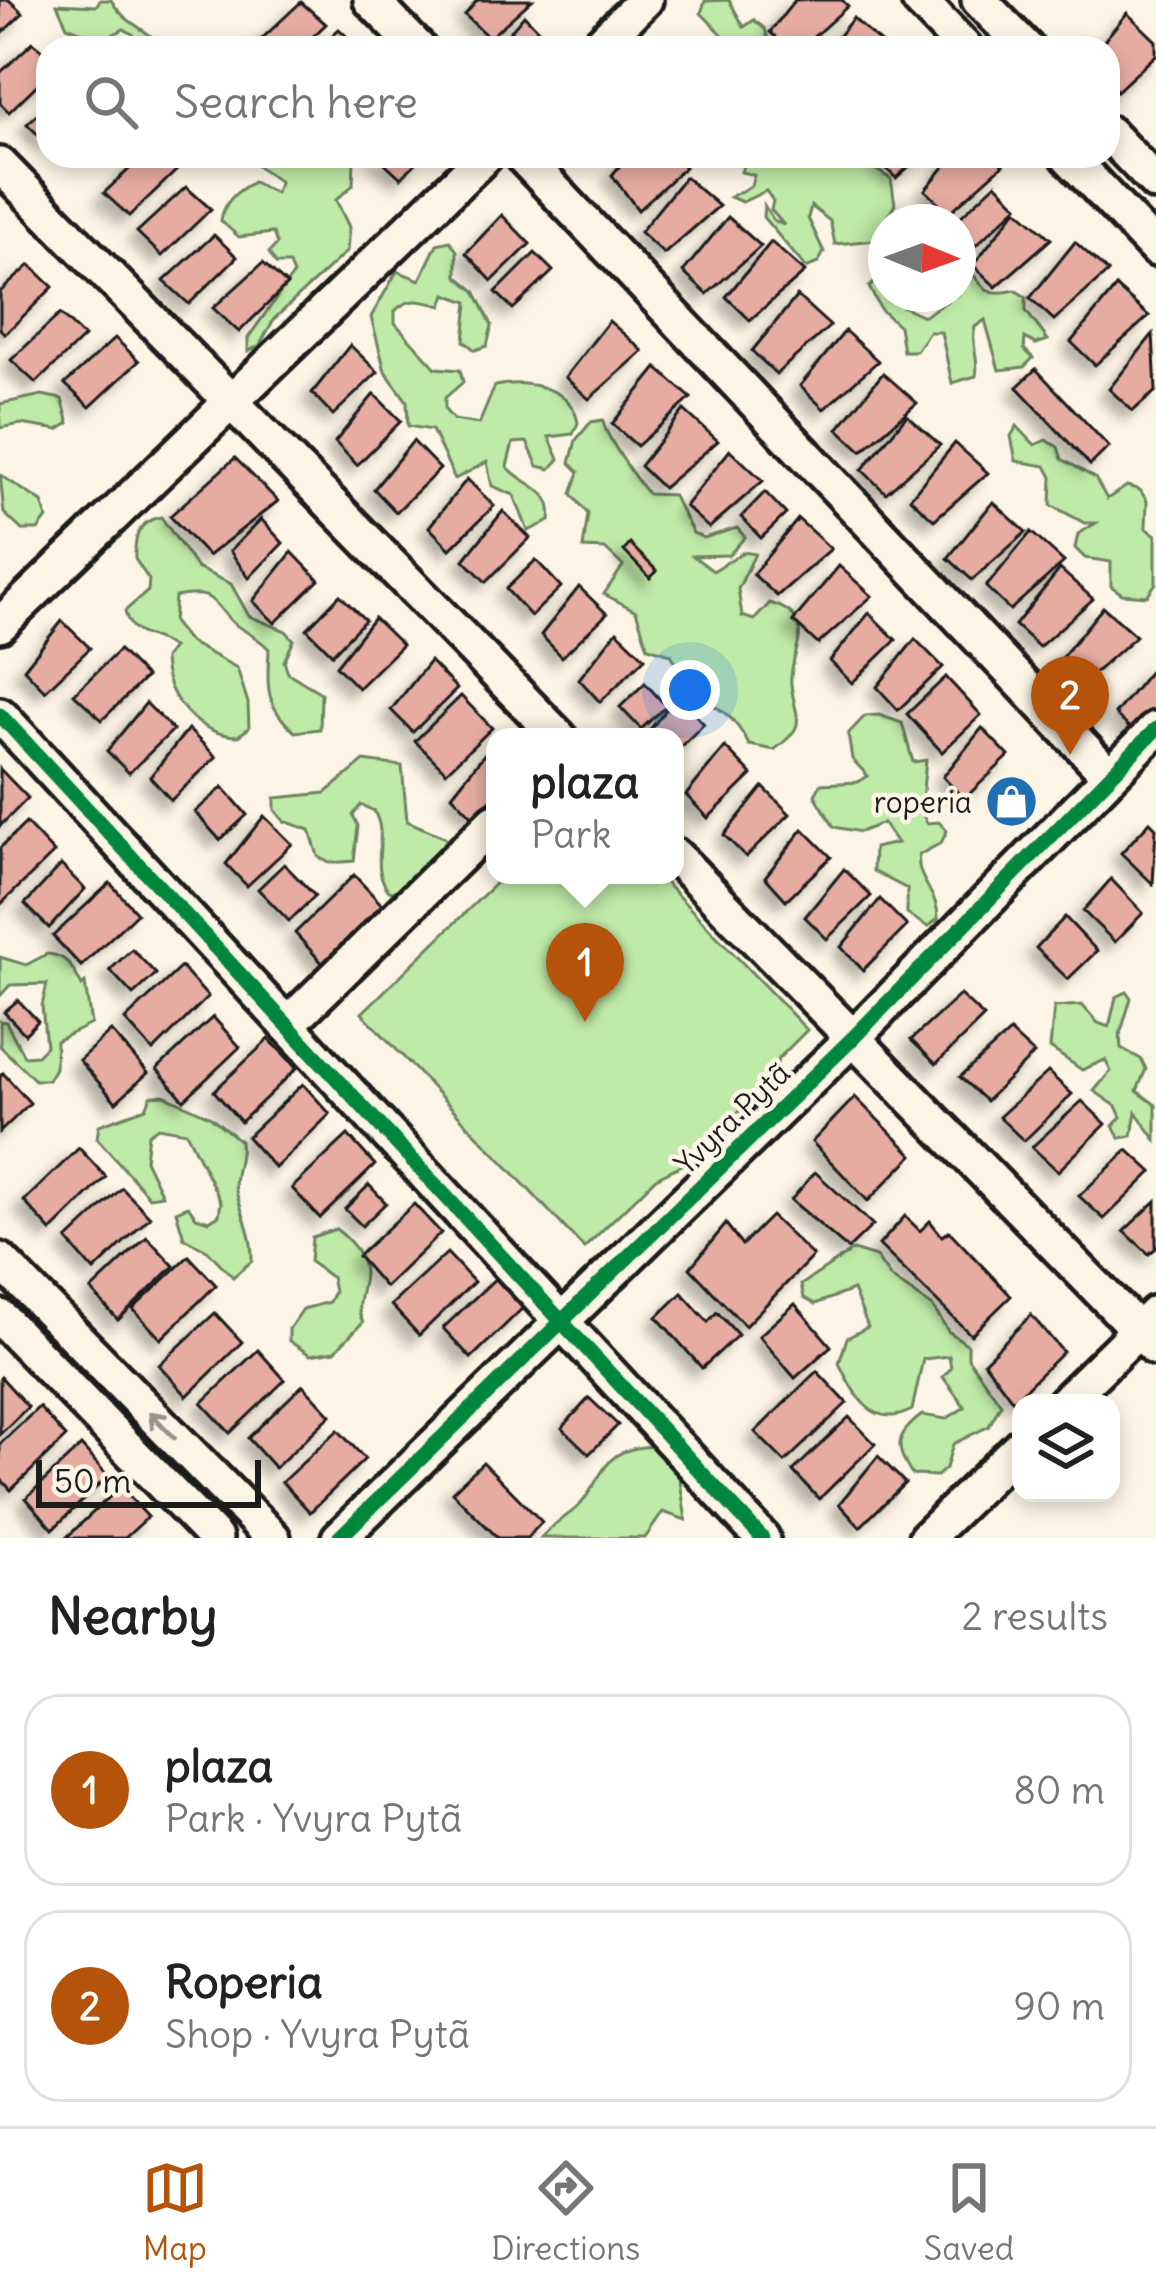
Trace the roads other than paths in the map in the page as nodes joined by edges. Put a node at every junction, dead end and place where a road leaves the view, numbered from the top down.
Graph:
1 (371, 0) edge
2 (645, 0) edge
3 (919, 0) edge
4 (980, 0) edge
5 (406, 36) edge
6 (608, 36) edge
7 (954, 36) edge
8 (1014, 36) edge
9 (1120, 146) edge
10 (0, 165) edge
11 (472, 168) edge
12 (533, 168) edge
13 (1078, 168) edge
14 (1156, 183) edge
15 (1156, 249) edge
16 (230, 400) junction
17 (0, 625) edge
18 (0, 715) edge
19 (550, 728) edge
20 (1156, 729) edge
21 (1109, 776) junction
22 (486, 830) edge
23 (684, 865) edge
24 (287, 1025) junction
25 (853, 1038) junction
26 (0, 1260) edge
27 (0, 1317) edge
28 (561, 1322) junction
29 (1150, 1331) edge
30 (1075, 1394) edge
31 (1012, 1454) edge
32 (215, 1538) edge
33 (273, 1538) edge
34 (339, 1538) edge
35 (762, 1538) edge
36 (926, 1538) edge

1 - 5 street
2 - 6 street
3 - 7 street
4 - 8 street
9 - 14 street
10 - 16 street
11 - 16 street
12 - 21 street
13 - 15 street
16 - 17 street
16 - 19 street
18 - 24 street
20 - 21 street, Yvyra Pytã
21 - 25 street, Yvyra Pytã
22 - 24 street
23 - 25 street
24 - 28 street
25 - 28 street, Yvyra Pytã
25 - 29 street
33 -> 26 street
27 - 32 street
28 - 34 street, Yvyra Pytã
28 - 35 street
29 - 30 street
31 - 36 street

